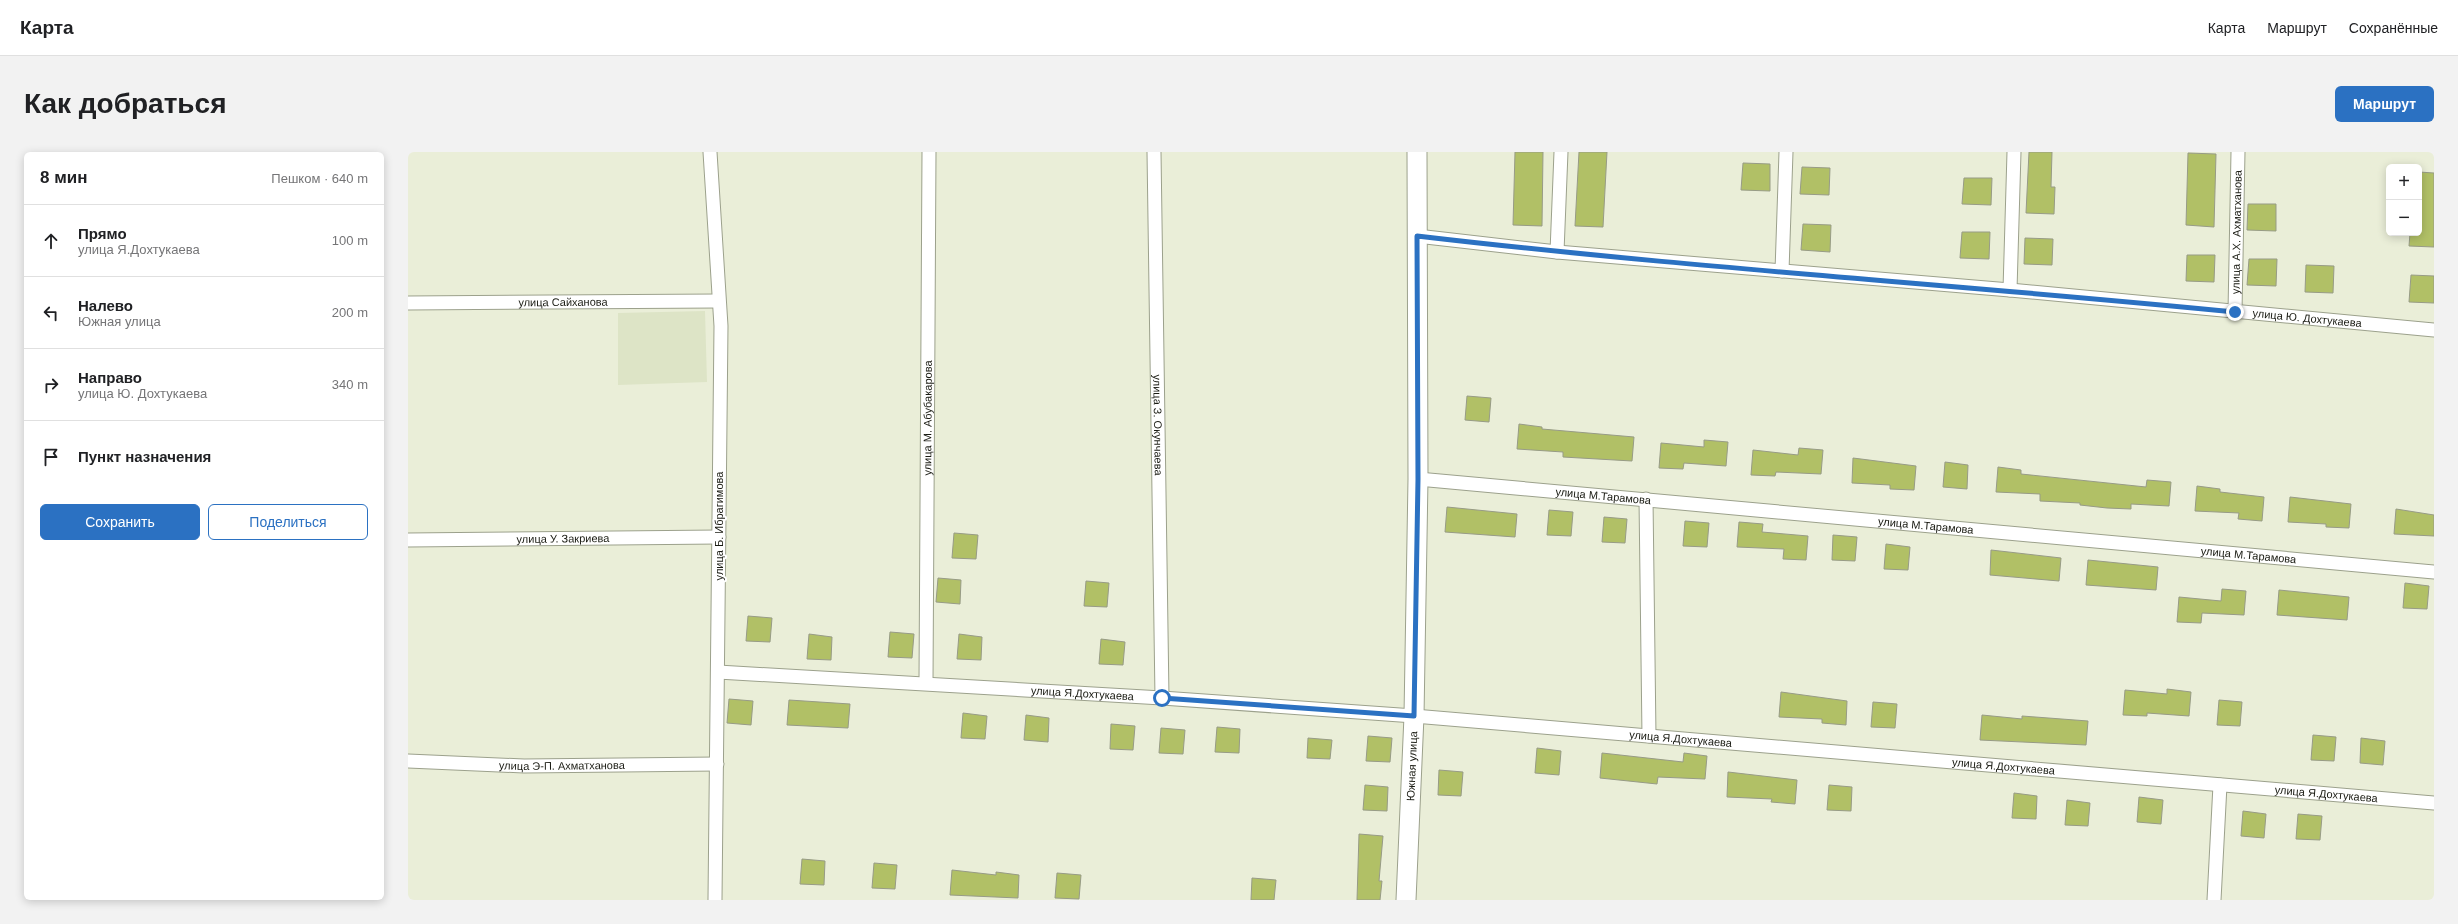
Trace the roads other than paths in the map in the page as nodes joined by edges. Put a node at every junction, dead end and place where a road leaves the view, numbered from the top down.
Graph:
1 (710, 152) edge
2 (930, 152) edge
3 (1154, 152) edge
4 (1416, 152) edge
5 (1561, 152) edge
6 (1786, 152) edge
7 (2014, 152) edge
8 (2238, 152) edge
9 (1417, 236) junction
10 (1557, 252) junction
11 (1782, 271) junction
12 (2010, 290) junction
13 (718, 301) junction
14 (408, 303) edge
15 (2235, 312) junction
16 (2434, 330) edge
17 (1418, 479) junction
18 (1646, 499) junction
19 (719, 537) junction
20 (408, 540) edge
21 (2434, 572) edge
22 (718, 672) junction
23 (926, 683) junction
24 (1162, 698) junction
25 (1414, 716) junction
26 (1649, 736) junction
27 (408, 761) edge
28 (717, 764) junction
29 (2220, 785) junction
30 (2434, 803) edge
31 (715, 900) edge
32 (1406, 900) edge
33 (2214, 900) edge

1 - 13 street, улица Б. Ибрагимова
2 - 23 street, улица М. Абубакарова
3 - 24 street, улица З. Окунчаева
4 - 9 main road, Южная улица
5 - 10 street
6 - 11 street
7 - 12 street
8 - 15 street, улица А.Х. Ахматханова
9 - 10 street, улица Ю. Дохтукаева
9 - 17 main road, Южная улица
10 - 11 street, улица Ю. Дохтукаева
11 - 12 street, улица Ю. Дохтукаева
12 - 15 street, улица Ю. Дохтукаева
13 - 14 street, улица Сайханова
13 - 19 street, улица Б. Ибрагимова
15 - 16 street, улица Ю. Дохтукаева
17 - 18 street, улица М.Тарамова
17 - 25 main road, Южная улица
18 - 21 street, улица М.Тарамова
18 - 26 street
19 - 20 street, улица У. Закриева
19 - 22 street, улица Б. Ибрагимова
22 - 23 street, улица Я.Дохтукаева
22 - 28 street, улица Б. Ибрагимова
23 - 24 street, улица Я.Дохтукаева
24 - 25 street, улица Я.Дохтукаева
25 - 26 street, улица Я.Дохтукаева
25 - 32 main road, Южная улица
26 - 29 street, улица Я.Дохтукаева
27 - 28 street, улица Э-П. Ахматханова
28 - 31 street, улица Б. Ибрагимова
29 - 30 street, улица Я.Дохтукаева
29 - 33 street

